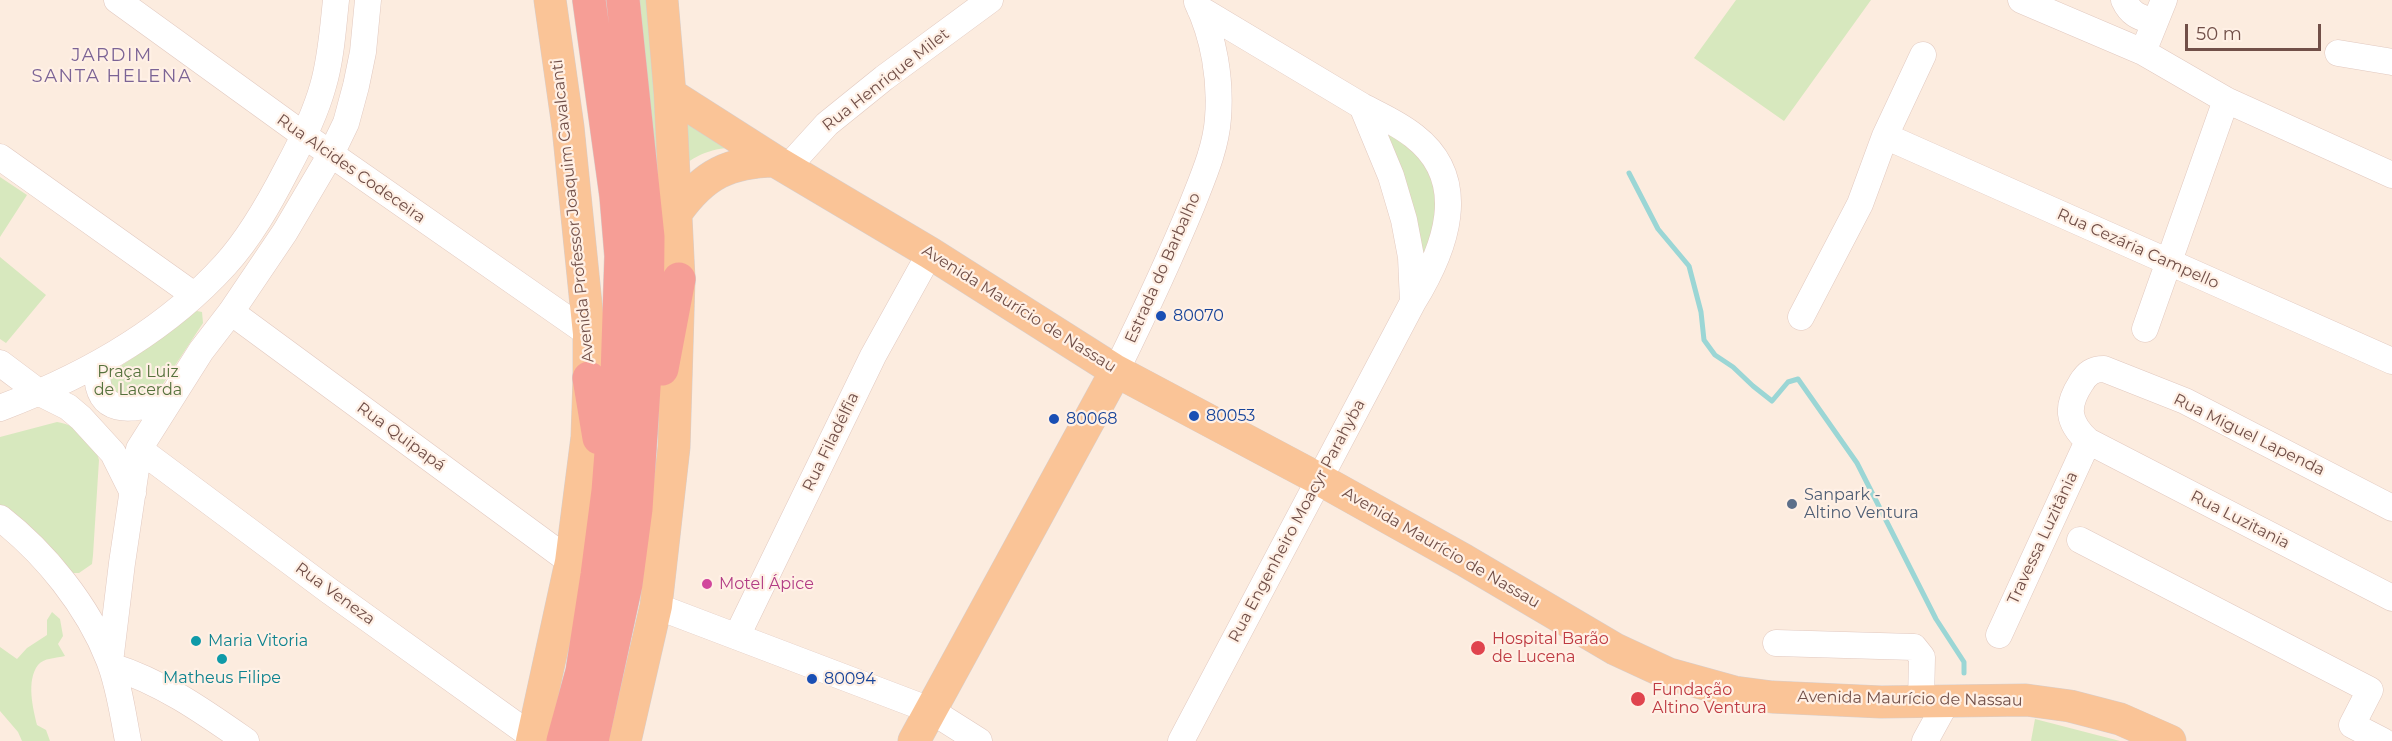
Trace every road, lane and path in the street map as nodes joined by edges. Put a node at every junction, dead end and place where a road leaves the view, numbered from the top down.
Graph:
1 (117, 0) edge
2 (336, 0) edge
3 (368, 0) edge
4 (550, 0) edge
5 (589, 0) edge
6 (623, 0) edge
7 (662, 0) edge
8 (990, 0) edge
9 (2022, 0) edge
10 (2124, 0) edge
11 (1198, 4) edge
12 (2159, 11) edge
13 (2143, 52) junction
14 (2338, 53) dead end
15 (1923, 55) dead end
16 (2392, 62) edge
17 (670, 94) junction
18 (2226, 100) junction
19 (1362, 106) junction
20 (304, 136) junction
21 (1885, 136) junction
22 (331, 154) junction
23 (0, 157) edge
24 (781, 164) junction
25 (2392, 175) edge
26 (677, 212) junction
27 (930, 253) junction
28 (2167, 263) junction
29 (680, 279) junction
30 (194, 295) junction
31 (1413, 302) junction
32 (231, 312) junction
33 (1801, 317) dead end
34 (2145, 329) dead end
35 (589, 334) junction
36 (2392, 361) edge
37 (0, 363) edge
38 (97, 364) junction
39 (1116, 371) junction
40 (589, 378) junction
41 (40, 393) junction
42 (170, 399) junction
43 (0, 408) edge
44 (2088, 441) junction
45 (139, 449) junction
46 (1319, 479) junction
47 (608, 491) junction
48 (133, 493) junction
49 (2392, 508) edge
50 (636, 509) junction
51 (0, 518) edge
52 (2080, 540) dead end
53 (571, 562) junction
54 (2392, 598) edge
55 (656, 606) junction
56 (1999, 635) dead end
57 (737, 636) junction
58 (1776, 643) dead end
59 (110, 664) junction
60 (1934, 701) junction
61 (930, 710) junction
62 (543, 740) edge
63 (128, 741) edge
64 (246, 741) edge
65 (592, 741) edge
66 (625, 741) edge
67 (914, 741) edge
68 (979, 741) edge
69 (1181, 741) edge
70 (1925, 741) edge
71 (2169, 741) edge
72 (2383, 741) edge

1 - 20 street, Rua Alcides Codeceira
2 - 20 street
3 - 22 street
4 - 35 main road, Avenida Professor Joaquim Cavalcanti
5 - 47 highway, Avenida Professor Joaquim Cavalcanti
6 - 50 highway
7 - 17 main road
8 - 24 street, Rua Henrique Milet
9 - 13 street
10 - 12 street
11 - 19 street, Rua Engenheiro Moacyr Parahyba
11 - 39 street, Estrada do Barbalho
12 - 13 street
13 - 18 street
14 - 16 street
15 - 21 street
17 - 24 main road, Avenida Maurício de Nassau
17 - 26 main road
18 - 25 street
18 - 28 street
19 - 31 street
19 - 31 street, Rua Engenheiro Moacyr Parahyba
20 - 22 street, Rua Alcides Codeceira
20 - 30 street
21 - 28 street, Rua Cezária Campello
21 - 33 street
22 - 32 street
22 - 35 street, Rua Alcides Codeceira
23 - 30 street
24 - 26 main road
24 - 27 main road, Avenida Maurício de Nassau
26 - 29 main road
27 - 39 main road, Avenida Maurício de Nassau
27 - 57 street, Rua Filadélfia
28 - 34 street
28 - 36 street, Rua Cezária Campello
29 - 50 highway
29 - 55 main road
30 - 38 street
31 - 46 street, Rua Engenheiro Moacyr Parahyba
32 - 42 street
32 - 53 street, Rua Quipapá
35 - 40 main road, Avenida Professor Joaquim Cavalcanti
37 - 41 street
38 - 41 street
38 - 42 street
39 - 46 main road, Avenida Maurício de Nassau
39 - 61 main road, Estrada do Barbalho
40 - 47 highway
40 - 53 main road, Avenida Professor Joaquim Cavalcanti
41 - 43 street
41 - 48 street
42 - 45 street
44 - 49 street, Rua Miguel Lapenda
44 - 54 street, Rua Luzitania
44 - 56 street, Travessa Luzitânia
45 - 48 street
45 - 62 street, Rua Veneza
46 - 60 main road, Avenida Maurício de Nassau
46 - 69 street, Rua Engenheiro Moacyr Parahyba
47 - 62 highway
48 - 59 street
50 - 65 highway
51 - 59 street
52 - 72 street
53 - 62 main road, Avenida Professor Joaquim Cavalcanti
55 - 57 street
55 - 66 main road
57 - 61 street
58 - 60 street
59 - 63 street
59 - 64 street
60 - 70 street
60 - 71 main road, Avenida Maurício de Nassau
61 - 67 main road, Estrada do Barbalho
61 - 68 street

